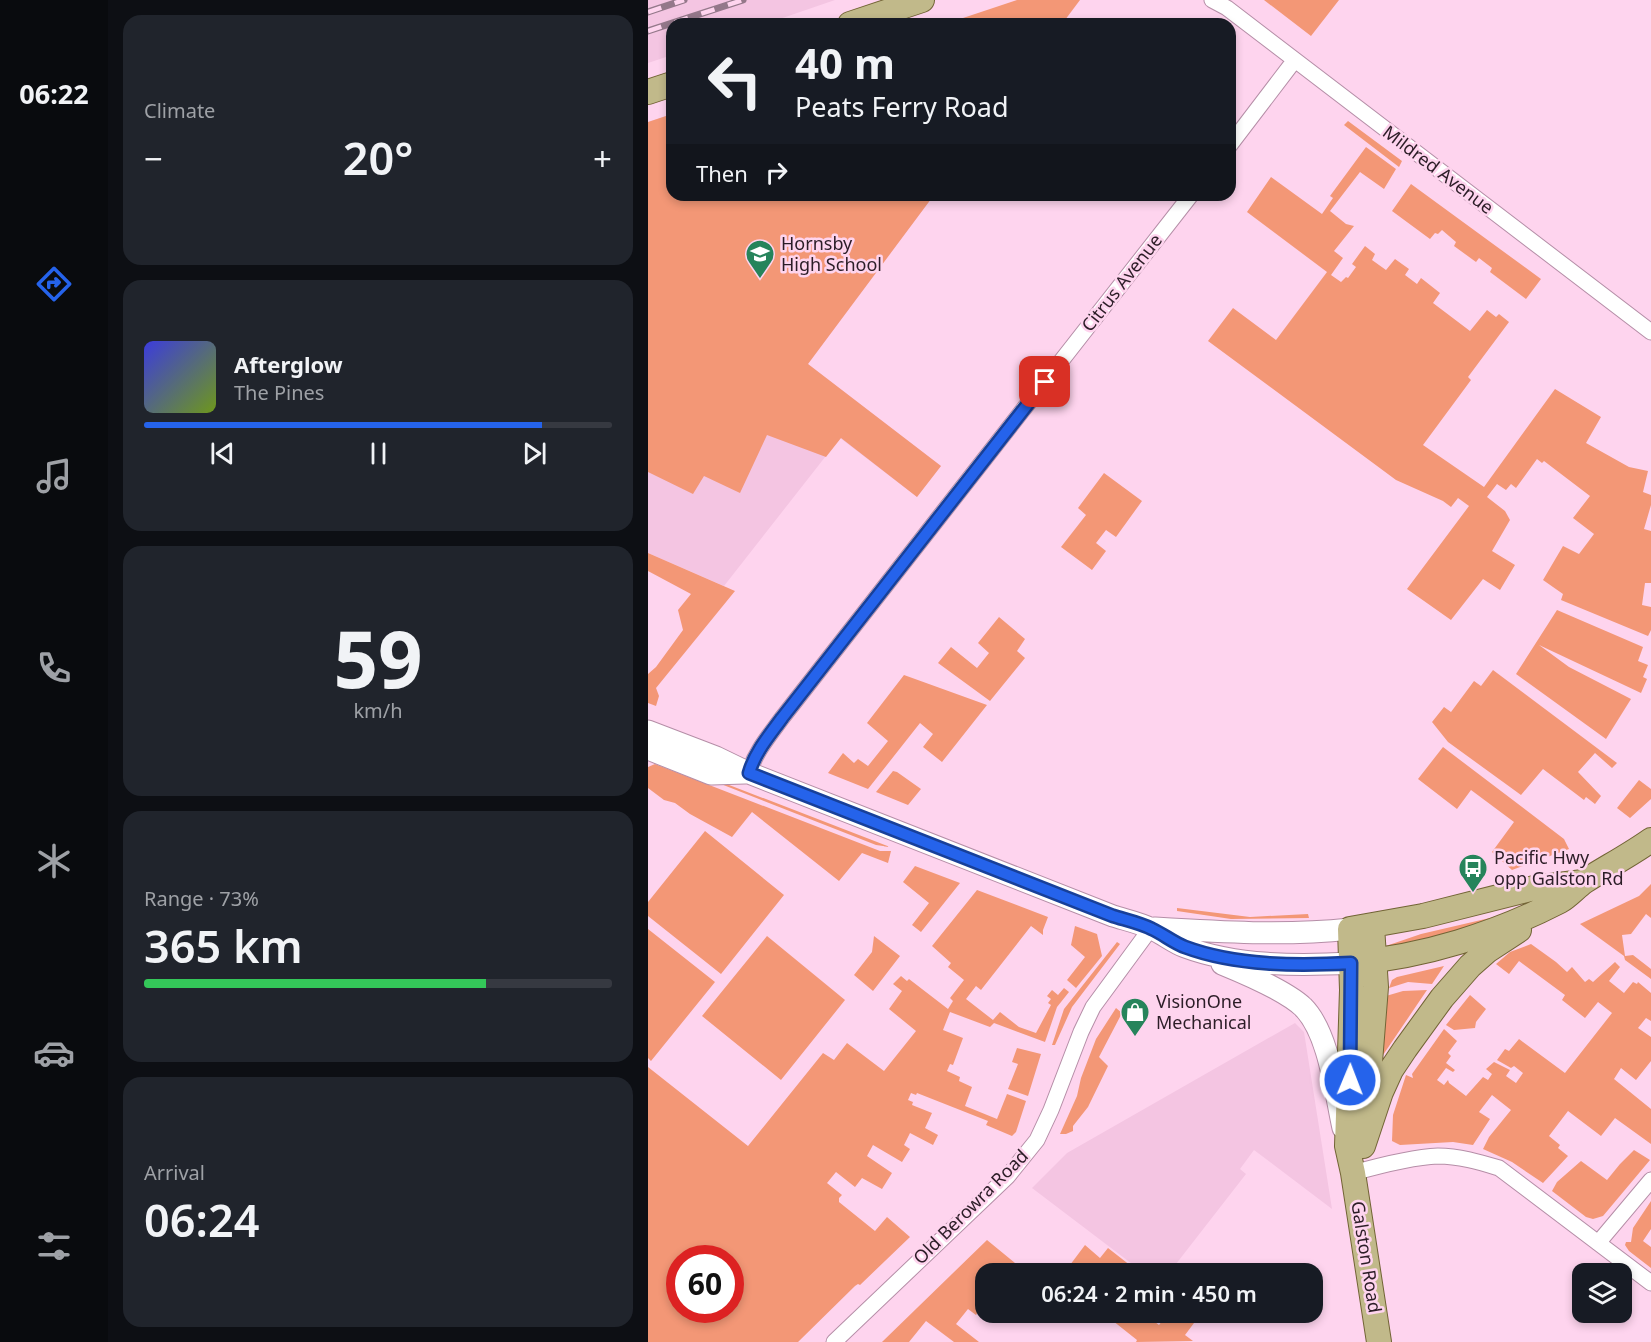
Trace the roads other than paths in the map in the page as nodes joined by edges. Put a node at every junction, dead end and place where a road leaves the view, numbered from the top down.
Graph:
1 (922, 0) edge
2 (1212, 0) edge
3 (1223, 4) edge
4 (868, 18) edge
5 (1294, 61) junction
6 (666, 86) edge
7 (648, 92) edge
8 (1236, 137) edge
9 (1186, 201) edge
10 (1651, 332) edge
11 (648, 731) edge
12 (648, 749) edge
13 (749, 773) junction
14 (1651, 840) edge
15 (1583, 882) junction
16 (1563, 899) junction
17 (1361, 927) junction
18 (1150, 928) junction
19 (1184, 947) junction
20 (1363, 962) junction
21 (1355, 1146) junction
22 (1353, 1173) junction
23 (1651, 1180) edge
24 (1598, 1243) junction
25 (1651, 1283) edge
26 (834, 1342) edge
27 (1379, 1342) edge

1 - 4 main road
2 - 3 street, Mildred Avenue
3 - 5 street, Mildred Avenue
5 - 8 street
5 - 10 street, Mildred Avenue
6 - 7 main road
9 - 13 street, Citrus Avenue
11 - 13 main road
12 - 13 main road
13 - 18 main road
14 - 15 main road
15 - 16 main road
15 - 17 main road
16 - 20 main road
16 - 21 main road
17 - 18 main road
17 - 20 main road, Galston Road
18 - 19 main road
18 - 26 street, Old Berowra Road
19 - 20 main road
19 - 21 main road
20 - 21 main road, Galston Road
21 - 22 main road, Galston Road
22 - 24 street
22 - 27 main road, Galston Road
23 - 24 street
24 - 25 street

